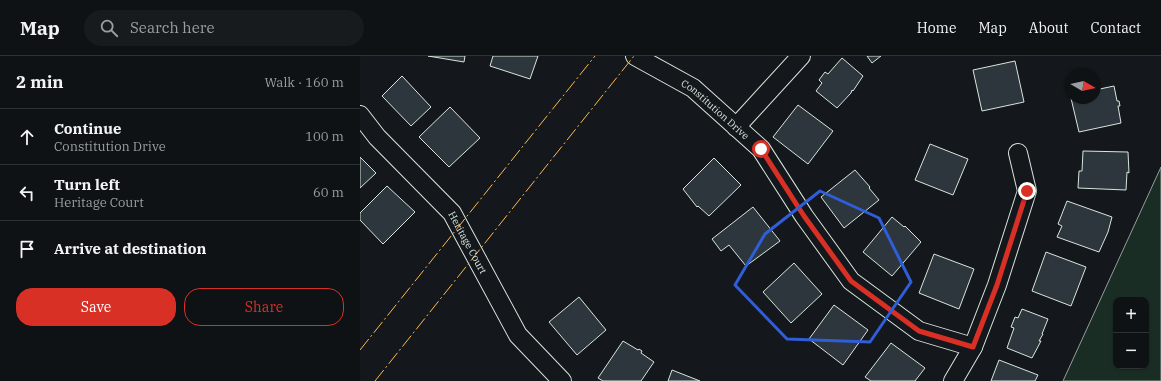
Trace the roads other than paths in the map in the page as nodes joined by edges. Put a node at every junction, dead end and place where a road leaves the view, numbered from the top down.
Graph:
1 (635, 56) edge
2 (801, 56) edge
3 (360, 115) edge
4 (736, 127) junction
5 (1018, 153) dead end
6 (973, 347) junction
7 (562, 381) edge
8 (953, 381) edge

1 - 4 street, Constitution Drive
2 - 4 street
3 - 7 street, Heritage Court
4 - 6 street, Constitution Drive
5 - 6 street
6 - 8 street

